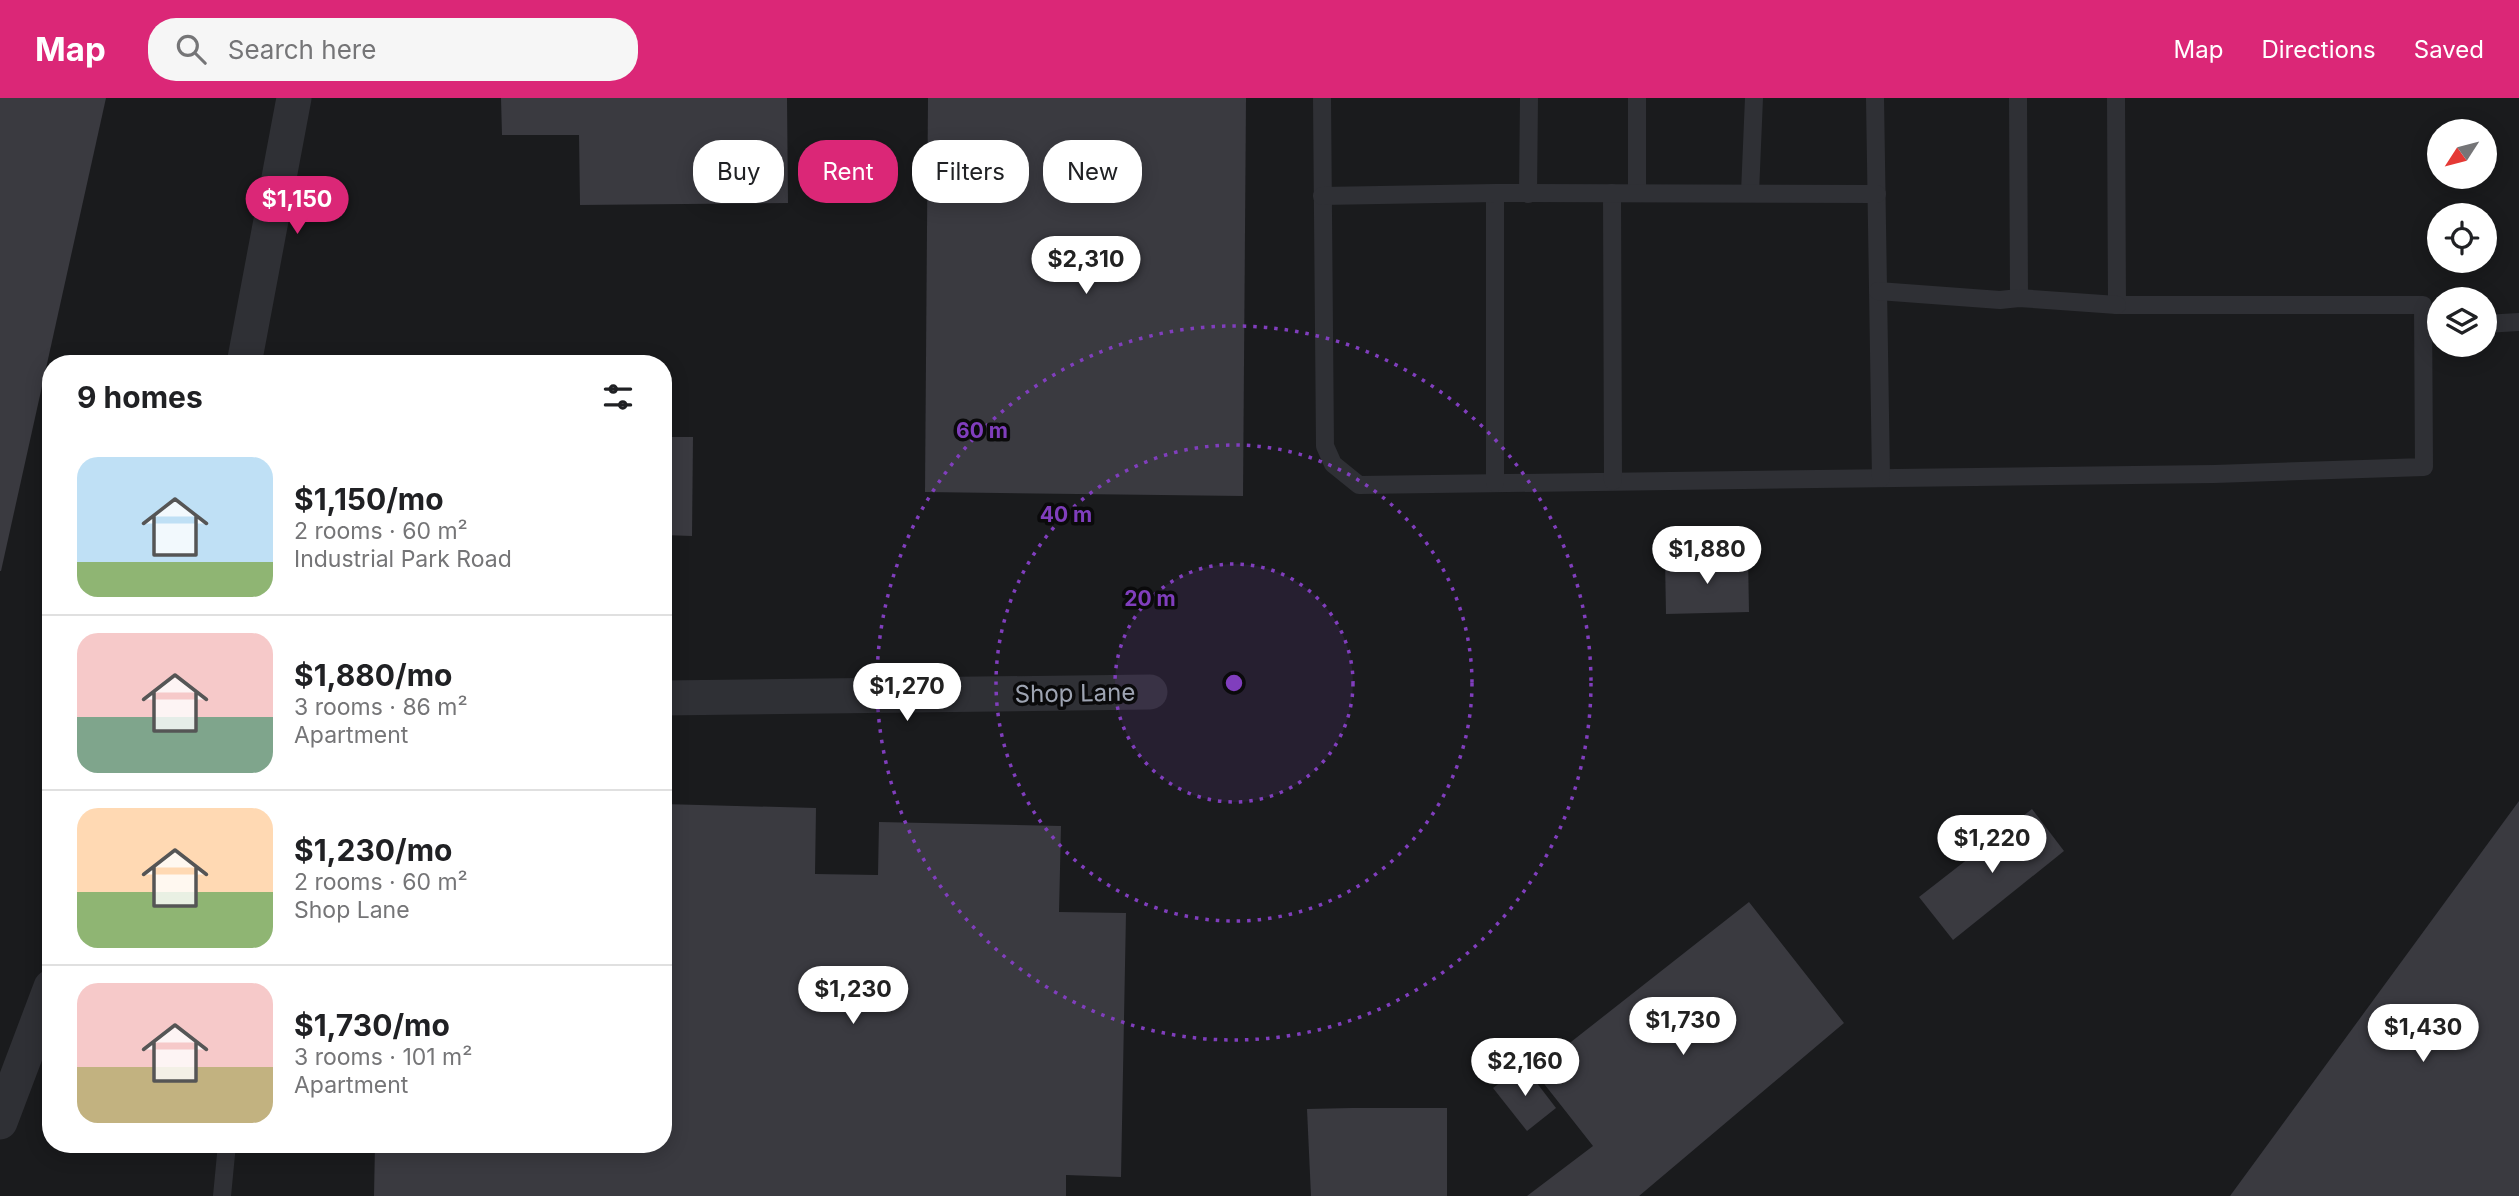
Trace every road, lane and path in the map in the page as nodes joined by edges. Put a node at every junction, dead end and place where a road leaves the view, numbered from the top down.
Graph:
1 (294, 98) edge
2 (1322, 98) edge
3 (1529, 98) edge
4 (1637, 98) edge
5 (1754, 98) edge
6 (1875, 98) edge
7 (2018, 98) edge
8 (2116, 98) edge
9 (1494, 193) junction
10 (1612, 193) junction
11 (1637, 193) junction
12 (1750, 193) junction
13 (1528, 194) junction
14 (1877, 194) junction
15 (1322, 196) junction
16 (1878, 291) junction
17 (2019, 298) junction
18 (2117, 304) junction
19 (2427, 315) edge
20 (2519, 322) edge
21 (2497, 323) edge
22 (246, 355) edge
23 (2430, 357) edge
24 (1881, 478) junction
25 (1613, 481) junction
26 (1495, 483) junction
27 (1150, 692) dead end
28 (672, 698) edge
29 (42, 1011) edge
30 (0, 1122) edge
31 (226, 1153) edge
32 (222, 1196) edge

1 - 22 street
2 - 15 lane
3 - 13 lane
4 - 11 lane
5 - 12 lane
6 - 14 lane
7 - 17 lane
8 - 18 lane
9 - 13 lane
9 - 15 lane
9 - 26 lane
10 - 11 lane
10 - 13 lane
10 - 25 lane
11 - 12 lane
12 - 14 lane
14 - 16 lane
15 - 26 lane
16 - 17 lane
16 - 24 lane
17 - 18 lane
18 - 19 lane
20 - 21 lane
23 - 24 lane
24 - 25 lane
25 - 26 lane
27 - 28 street, Shop Lane
29 - 30 street
31 - 32 lane

